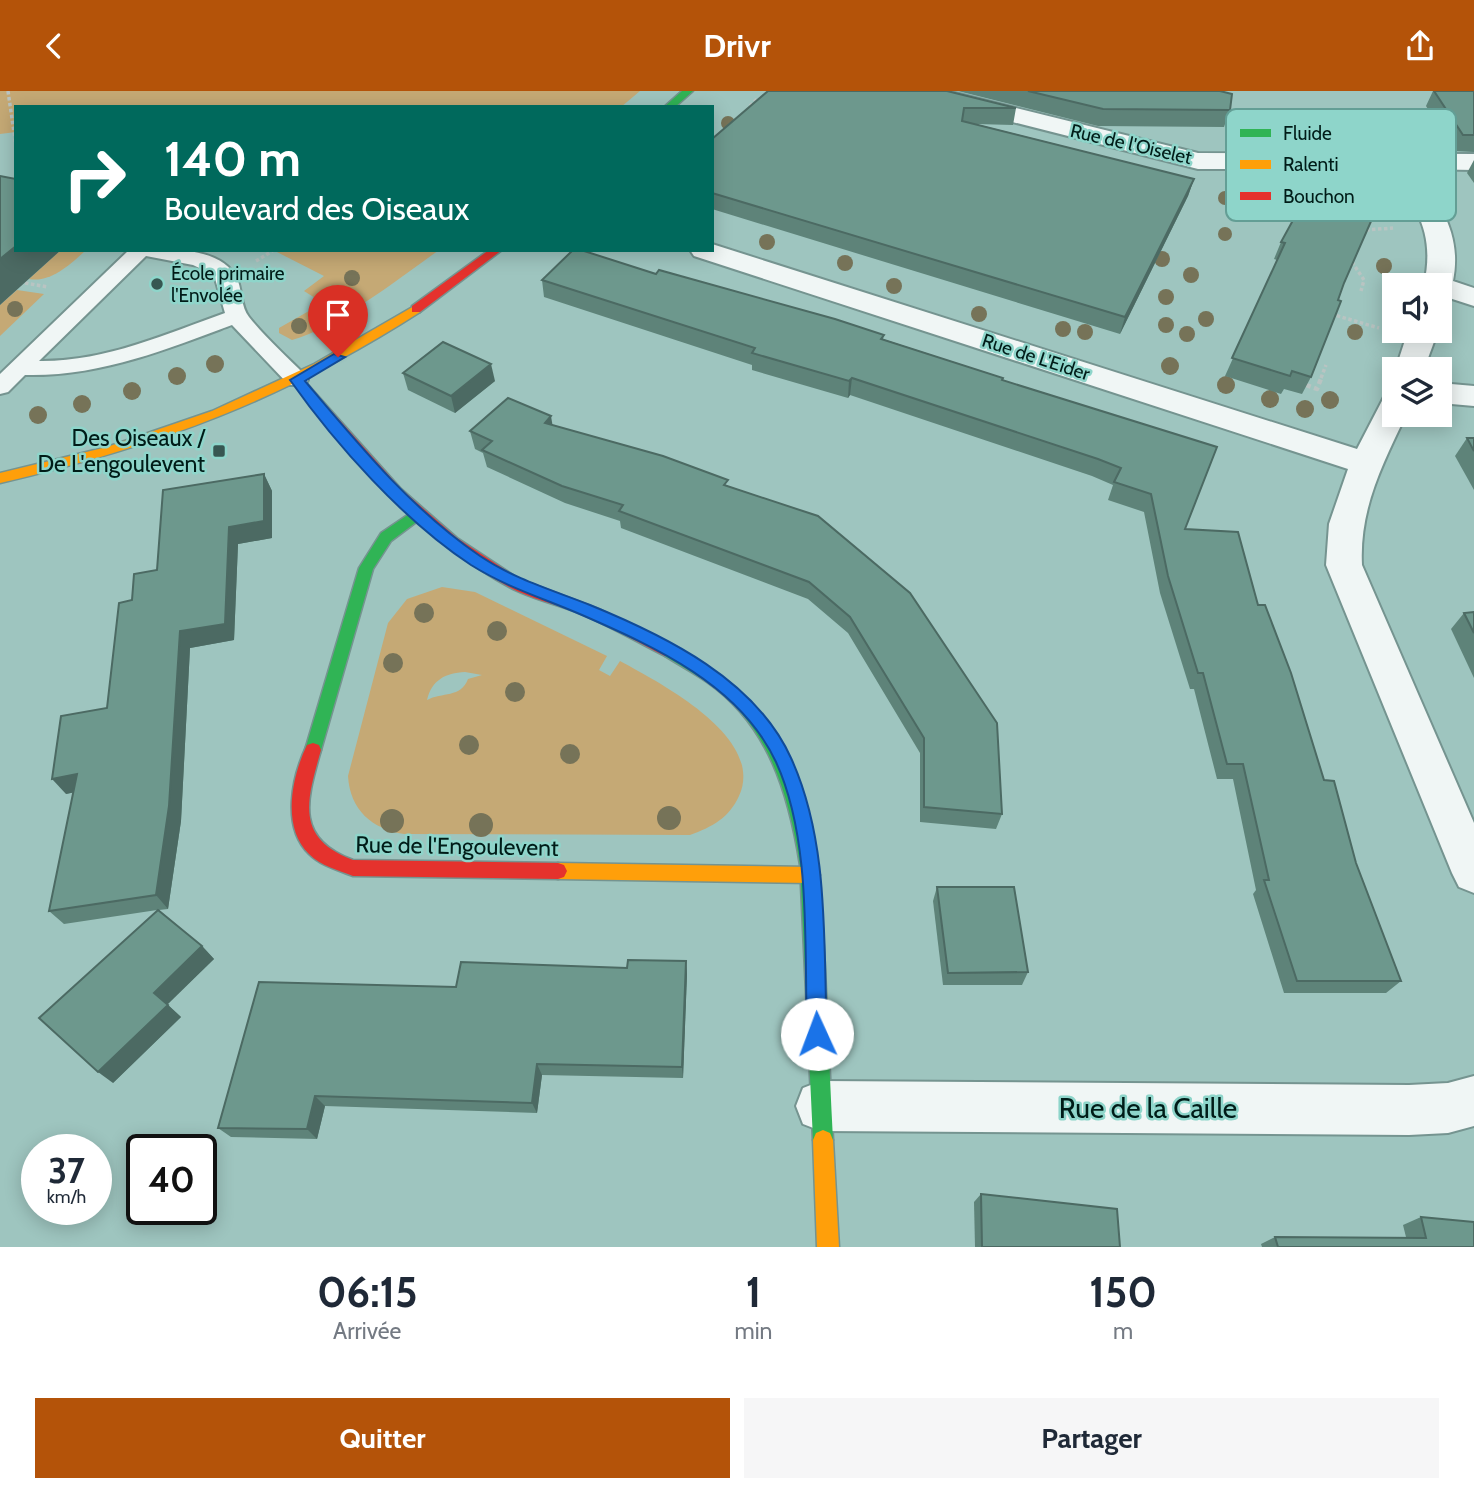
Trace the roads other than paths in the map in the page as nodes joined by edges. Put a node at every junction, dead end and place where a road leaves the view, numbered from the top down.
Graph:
1 (688, 91) edge
2 (918, 91) edge
3 (671, 105) edge
4 (1226, 160) edge
5 (1456, 162) edge
6 (1474, 162) edge
7 (1435, 221) edge
8 (141, 252) edge
9 (154, 252) edge
10 (494, 252) edge
11 (710, 252) edge
12 (1441, 273) edge
13 (1452, 289) edge
14 (1474, 297) edge
15 (236, 316) junction
16 (19, 368) junction
17 (297, 380) junction
18 (0, 387) edge
19 (1452, 394) edge
20 (1474, 396) edge
21 (1385, 427) edge
22 (1368, 464) junction
23 (0, 478) edge
24 (418, 513) junction
25 (1458, 804) edge
26 (1474, 873) edge
27 (811, 875) junction
28 (1474, 1101) edge
29 (821, 1106) junction
30 (828, 1247) edge

1 - 3 street
2 - 4 street, Rue de l'Oiselet
5 - 6 street, Rue de l'Oiselet
7 - 12 street
8 - 16 lane
9 - 15 lane
10 - 17 street
11 - 22 street, Rue de L'Eider
13 - 14 street
15 - 16 lane
15 - 17 lane
16 - 18 lane
17 - 23 street
17 - 24 street
19 - 20 street
21 - 22 street
22 - 25 street
24 - 27 street
24 - 27 street, Rue de l'Engoulevent
25 - 26 street
27 - 29 street
28 - 29 street, Rue de la Caille
29 - 30 street

